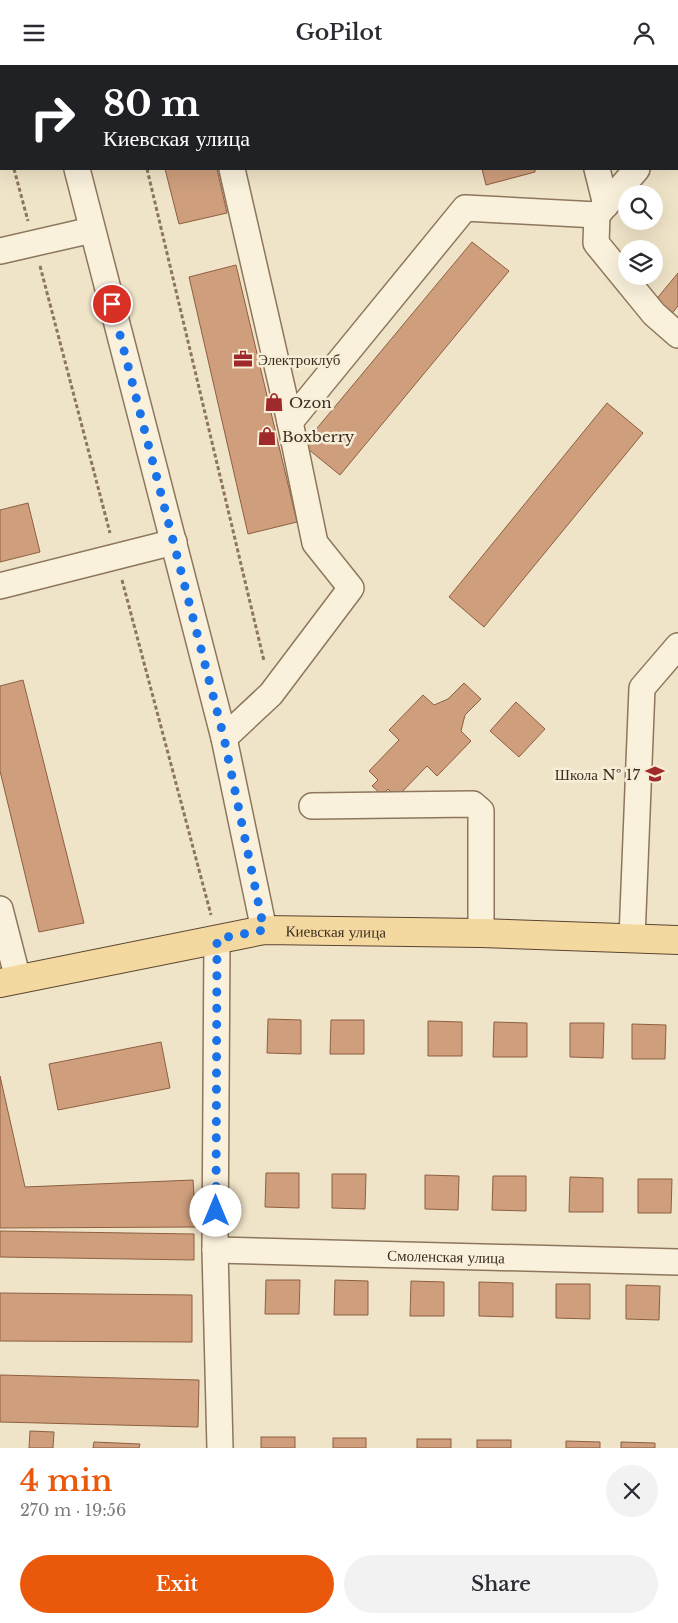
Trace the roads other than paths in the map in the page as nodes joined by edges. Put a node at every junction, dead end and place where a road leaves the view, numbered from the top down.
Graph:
1 (77, 170) edge
2 (232, 170) edge
3 (596, 170) edge
4 (636, 170) edge
5 (602, 210) junction
6 (92, 230) junction
7 (0, 251) edge
8 (678, 335) edge
9 (290, 422) junction
10 (174, 542) junction
11 (0, 586) edge
12 (678, 646) edge
13 (224, 738) junction
14 (312, 806) dead end
15 (0, 909) edge
16 (264, 930) junction
17 (481, 933) junction
18 (632, 938) junction
19 (217, 939) junction
20 (678, 940) edge
21 (9, 981) edge
22 (216, 1250) junction
23 (678, 1262) edge
24 (220, 1448) edge

1 - 6 street
2 - 9 street
3 - 5 street
4 - 5 street
5 - 8 street
5 - 9 street
6 - 7 street
6 - 10 street
9 - 13 street
10 - 11 street
10 - 13 street
12 - 18 street
13 - 16 street
14 - 17 street
15 - 21 street
16 - 17 main road, Киевская улица
16 - 19 main road, Киевская улица
17 - 18 main road, Киевская улица
18 - 20 main road, Киевская улица
19 - 21 main road, Киевская улица
19 - 22 street
22 - 23 street, Смоленская улица
22 - 24 street

